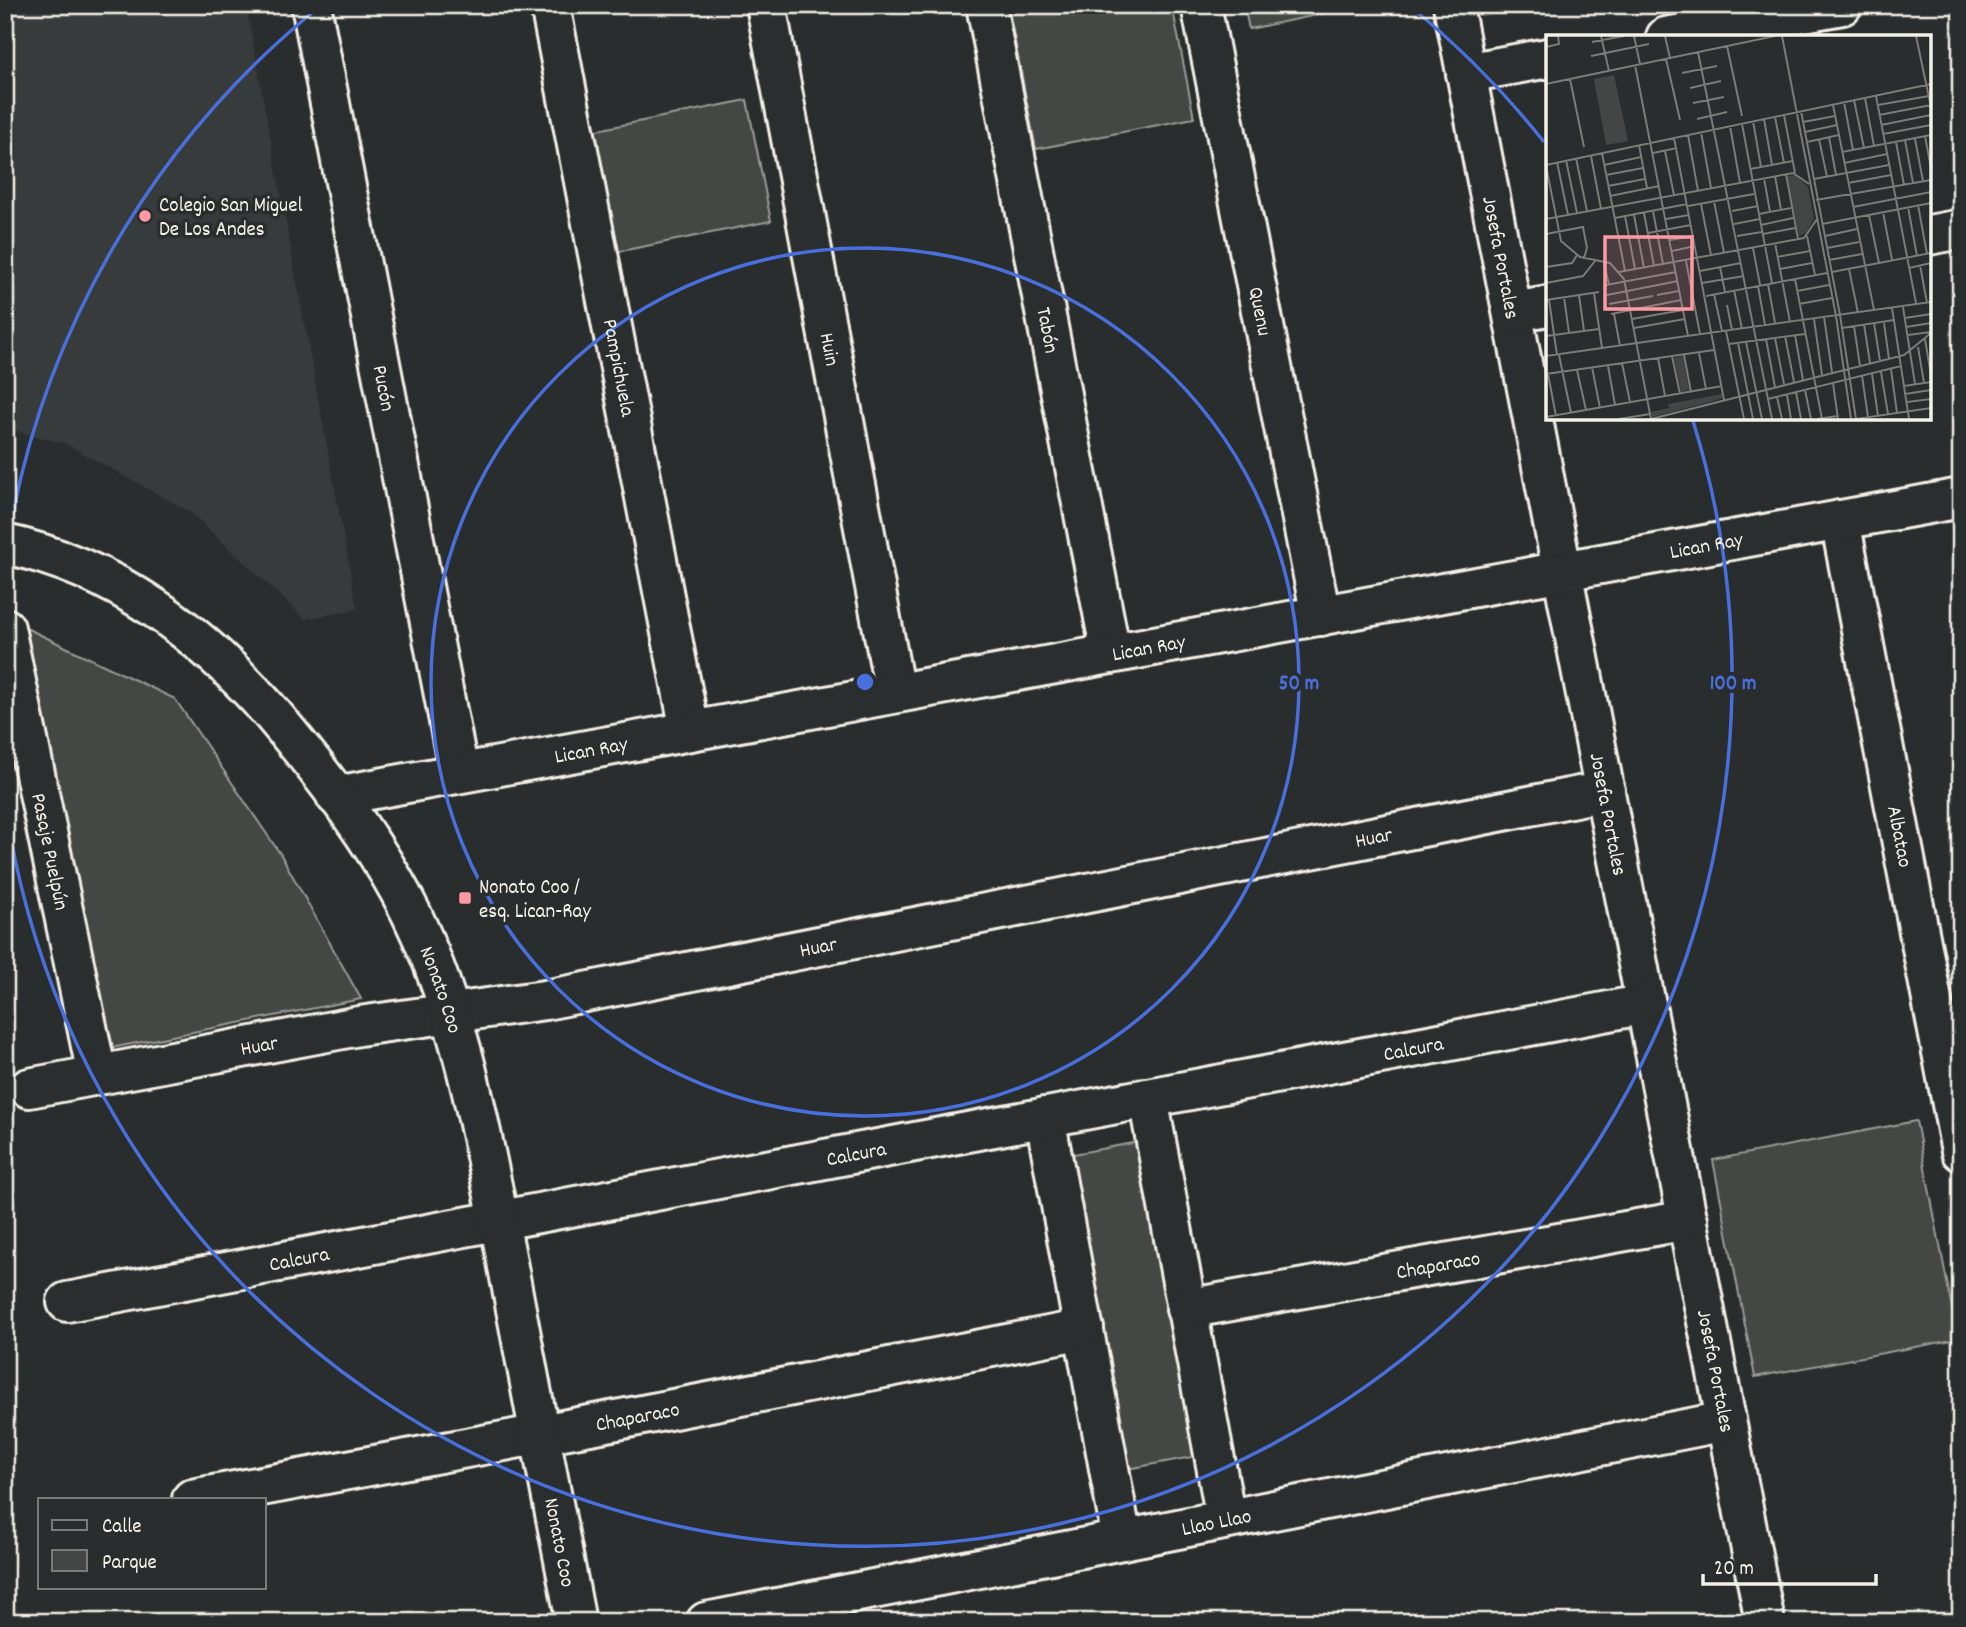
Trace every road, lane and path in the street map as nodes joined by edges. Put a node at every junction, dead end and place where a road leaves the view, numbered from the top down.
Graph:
1 (310, 5) edge
2 (550, 5) edge
3 (766, 5) edge
4 (986, 5) edge
5 (1201, 5) edge
6 (1453, 5) edge
7 (1842, 5) edge
8 (1677, 35) edge
9 (1546, 58) edge
10 (1466, 73) junction
11 (1961, 229) edge
12 (1931, 235) edge
13 (1530, 309) edge
14 (1961, 498) edge
15 (1840, 520) junction
16 (5, 544) edge
17 (1563, 570) junction
18 (1321, 616) junction
19 (5, 628) edge
20 (1111, 654) junction
21 (895, 693) junction
22 (690, 731) junction
23 (459, 773) junction
24 (1605, 791) junction
25 (336, 796) junction
26 (1646, 1004) junction
27 (450, 1013) junction
28 (97, 1075) junction
29 (29, 1088) dead end
30 (1148, 1098) junction
31 (1045, 1118) junction
32 (1961, 1151) edge
33 (1688, 1220) junction
34 (499, 1222) junction
35 (67, 1302) dead end
36 (1186, 1309) junction
37 (1084, 1329) junction
38 (1727, 1421) junction
39 (540, 1434) junction
40 (197, 1498) edge
41 (1226, 1519) junction
42 (1122, 1540) junction
43 (576, 1622) edge
44 (706, 1622) edge
45 (1765, 1622) edge

1 - 23 street, Pucón
2 - 22 street, Pampichuela
3 - 21 street, Huin
4 - 20 street, Tabón
5 - 18 street, Quenu
6 - 10 street, Josefa Portales
7 - 8 street
9 - 10 street
10 - 13 street, Josefa Portales
11 - 12 street
13 - 17 street, Josefa Portales
14 - 15 street, Lican Ray
15 - 17 street, Lican Ray
15 - 32 street, Albatao
16 - 25 street, Nonato Coo
17 - 18 street, Lican Ray
17 - 24 street, Josefa Portales
18 - 20 street, Lican Ray
19 - 28 street, Pasaje Puelpún
20 - 21 street, Lican Ray
21 - 22 street, Lican Ray
22 - 23 street, Lican Ray
23 - 25 street, Lican Ray
24 - 26 street, Josefa Portales
24 - 27 street, Huar
25 - 27 street, Nonato Coo
26 - 30 street, Calcura
26 - 33 street, Josefa Portales
27 - 28 street, Huar
27 - 34 street, Nonato Coo
28 - 29 street, Huar
30 - 31 street, Calcura
30 - 36 street
31 - 34 street, Calcura
31 - 37 street
33 - 36 street, Chaparaco
33 - 38 street, Josefa Portales
34 - 35 street, Calcura
34 - 39 street, Nonato Coo
36 - 41 street
37 - 39 street, Chaparaco
37 - 42 street
38 - 41 street, Llao Llao
38 - 45 street, Josefa Portales
39 - 40 street, Chaparaco
39 - 43 street, Nonato Coo
41 - 42 street, Llao Llao
42 - 44 street, Llao Llao

